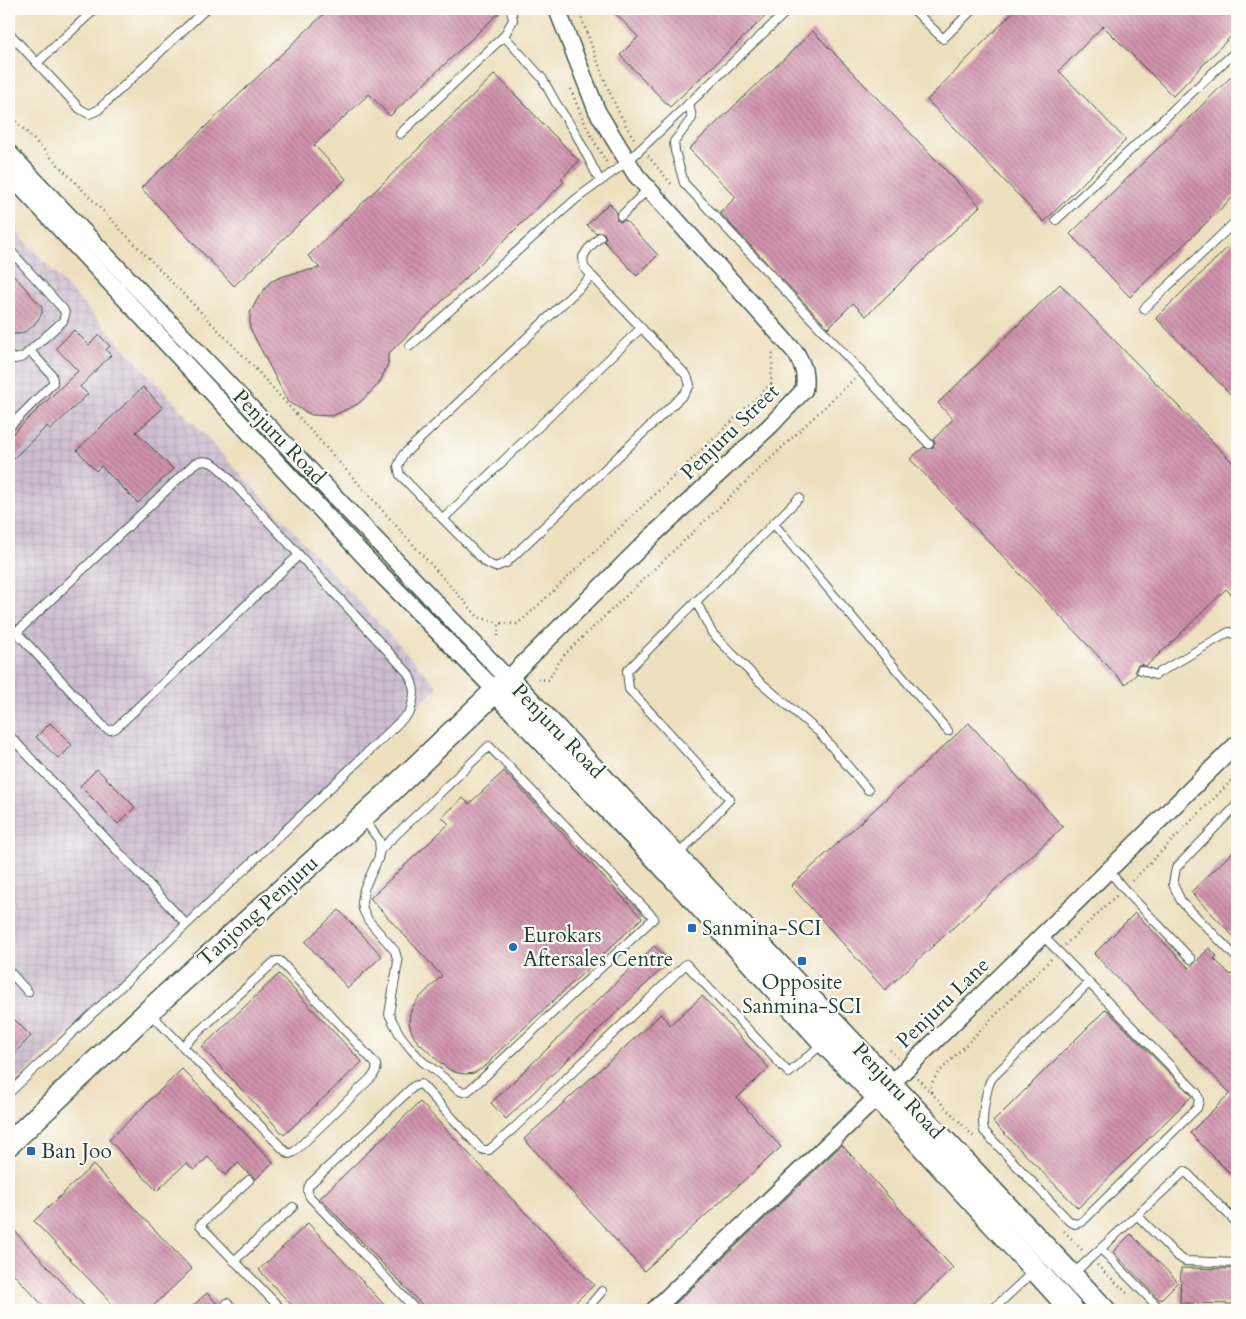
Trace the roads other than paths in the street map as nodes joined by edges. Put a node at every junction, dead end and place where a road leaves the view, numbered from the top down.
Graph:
1 (95, 9) edge
2 (206, 9) edge
3 (511, 9) edge
4 (558, 9) edge
5 (913, 9) edge
6 (973, 9) edge
7 (787, 11) dead end
8 (9, 33) edge
9 (504, 36) junction
10 (1237, 50) edge
11 (37, 63) junction
12 (688, 103) junction
13 (400, 134) dead end
14 (9, 153) edge
15 (632, 168) junction
16 (9, 176) edge
17 (600, 181) junction
18 (649, 188) junction
19 (621, 216) dead end
20 (1056, 220) dead end
21 (1237, 220) edge
22 (600, 237) dead end
23 (9, 249) edge
24 (592, 276) junction
25 (1144, 308) dead end
26 (641, 328) junction
27 (410, 346) dead end
28 (30, 351) junction
29 (9, 356) edge
30 (9, 427) edge
31 (929, 444) dead end
32 (799, 498) dead end
33 (443, 519) junction
34 (774, 523) junction
35 (299, 555) junction
36 (696, 601) junction
37 (9, 624) edge
38 (17, 632) junction
39 (1237, 635) edge
40 (1140, 670) dead end
41 (502, 685) junction
42 (948, 731) dead end
43 (9, 735) edge
44 (1235, 749) edge
45 (868, 790) dead end
46 (1237, 805) edge
47 (362, 817) junction
48 (380, 850) junction
49 (677, 857) junction
50 (1108, 871) junction
51 (186, 924) junction
52 (1042, 935) junction
53 (1237, 958) edge
54 (1192, 959) dead end
55 (9, 971) edge
56 (1089, 983) junction
57 (28, 992) dead end
58 (149, 1011) junction
59 (824, 1042) junction
60 (183, 1046) junction
61 (884, 1090) junction
62 (9, 1093) edge
63 (9, 1144) edge
64 (249, 1180) dead end
65 (293, 1207) dead end
66 (1137, 1216) junction
67 (1237, 1224) edge
68 (1101, 1249) junction
69 (234, 1261) junction
70 (1237, 1262) edge
71 (1036, 1270) junction
72 (1072, 1275) junction
73 (602, 1290) dead end
74 (227, 1303) dead end
75 (234, 1310) edge
76 (282, 1310) edge
77 (416, 1310) edge
78 (586, 1310) edge
79 (654, 1310) edge
80 (992, 1310) edge
81 (1072, 1310) edge
82 (1104, 1310) edge
83 (1162, 1310) edge

1 - 11 lane
2 - 11 lane
3 - 9 lane
4 - 15 street
5 - 6 lane
7 - 12 lane
8 - 11 lane
9 - 13 lane
9 - 17 lane
10 - 20 lane
12 - 15 lane
12 - 31 lane
14 - 41 street, Penjuru Road
15 - 17 lane
15 - 18 street, Penjuru Street
16 - 41 street, Penjuru Road
17 - 27 lane
18 - 19 lane
18 - 41 street, Penjuru Street
21 - 25 lane
22 - 24 lane
23 - 28 lane
24 - 26 lane
24 - 33 lane
26 - 33 lane
26 - 33 lane
28 - 29 lane
28 - 30 lane
32 - 34 lane
34 - 36 lane
34 - 42 lane
35 - 38 lane
35 - 38 lane
35 - 51 lane
36 - 45 lane
36 - 49 lane
37 - 38 lane
39 - 40 lane
41 - 47 main road, Tanjong Penjuru
41 - 49 main road, Penjuru Road
41 - 59 main road, Penjuru Road
43 - 51 lane
44 - 50 street, Penjuru Lane
46 - 53 lane
47 - 48 lane
47 - 58 main road, Tanjong Penjuru
48 - 48 lane
49 - 61 main road, Penjuru Road
50 - 52 street, Penjuru Lane
50 - 54 lane
51 - 62 lane
52 - 56 lane
52 - 61 street, Penjuru Lane
55 - 57 lane
56 - 56 lane
58 - 60 lane
58 - 63 main road, Tanjong Penjuru
59 - 61 main road, Penjuru Road
59 - 77 lane
60 - 60 lane
61 - 71 main road, Penjuru Road
61 - 72 main road, Penjuru Road
61 - 79 street, Penjuru Lane
64 - 69 lane
65 - 69 lane
66 - 67 lane
66 - 68 lane
66 - 70 lane
68 - 72 lane
68 - 83 lane
69 - 76 lane
71 - 80 lane
71 - 81 main road, Penjuru Road
72 - 82 main road, Penjuru Road
73 - 78 lane
74 - 75 lane

